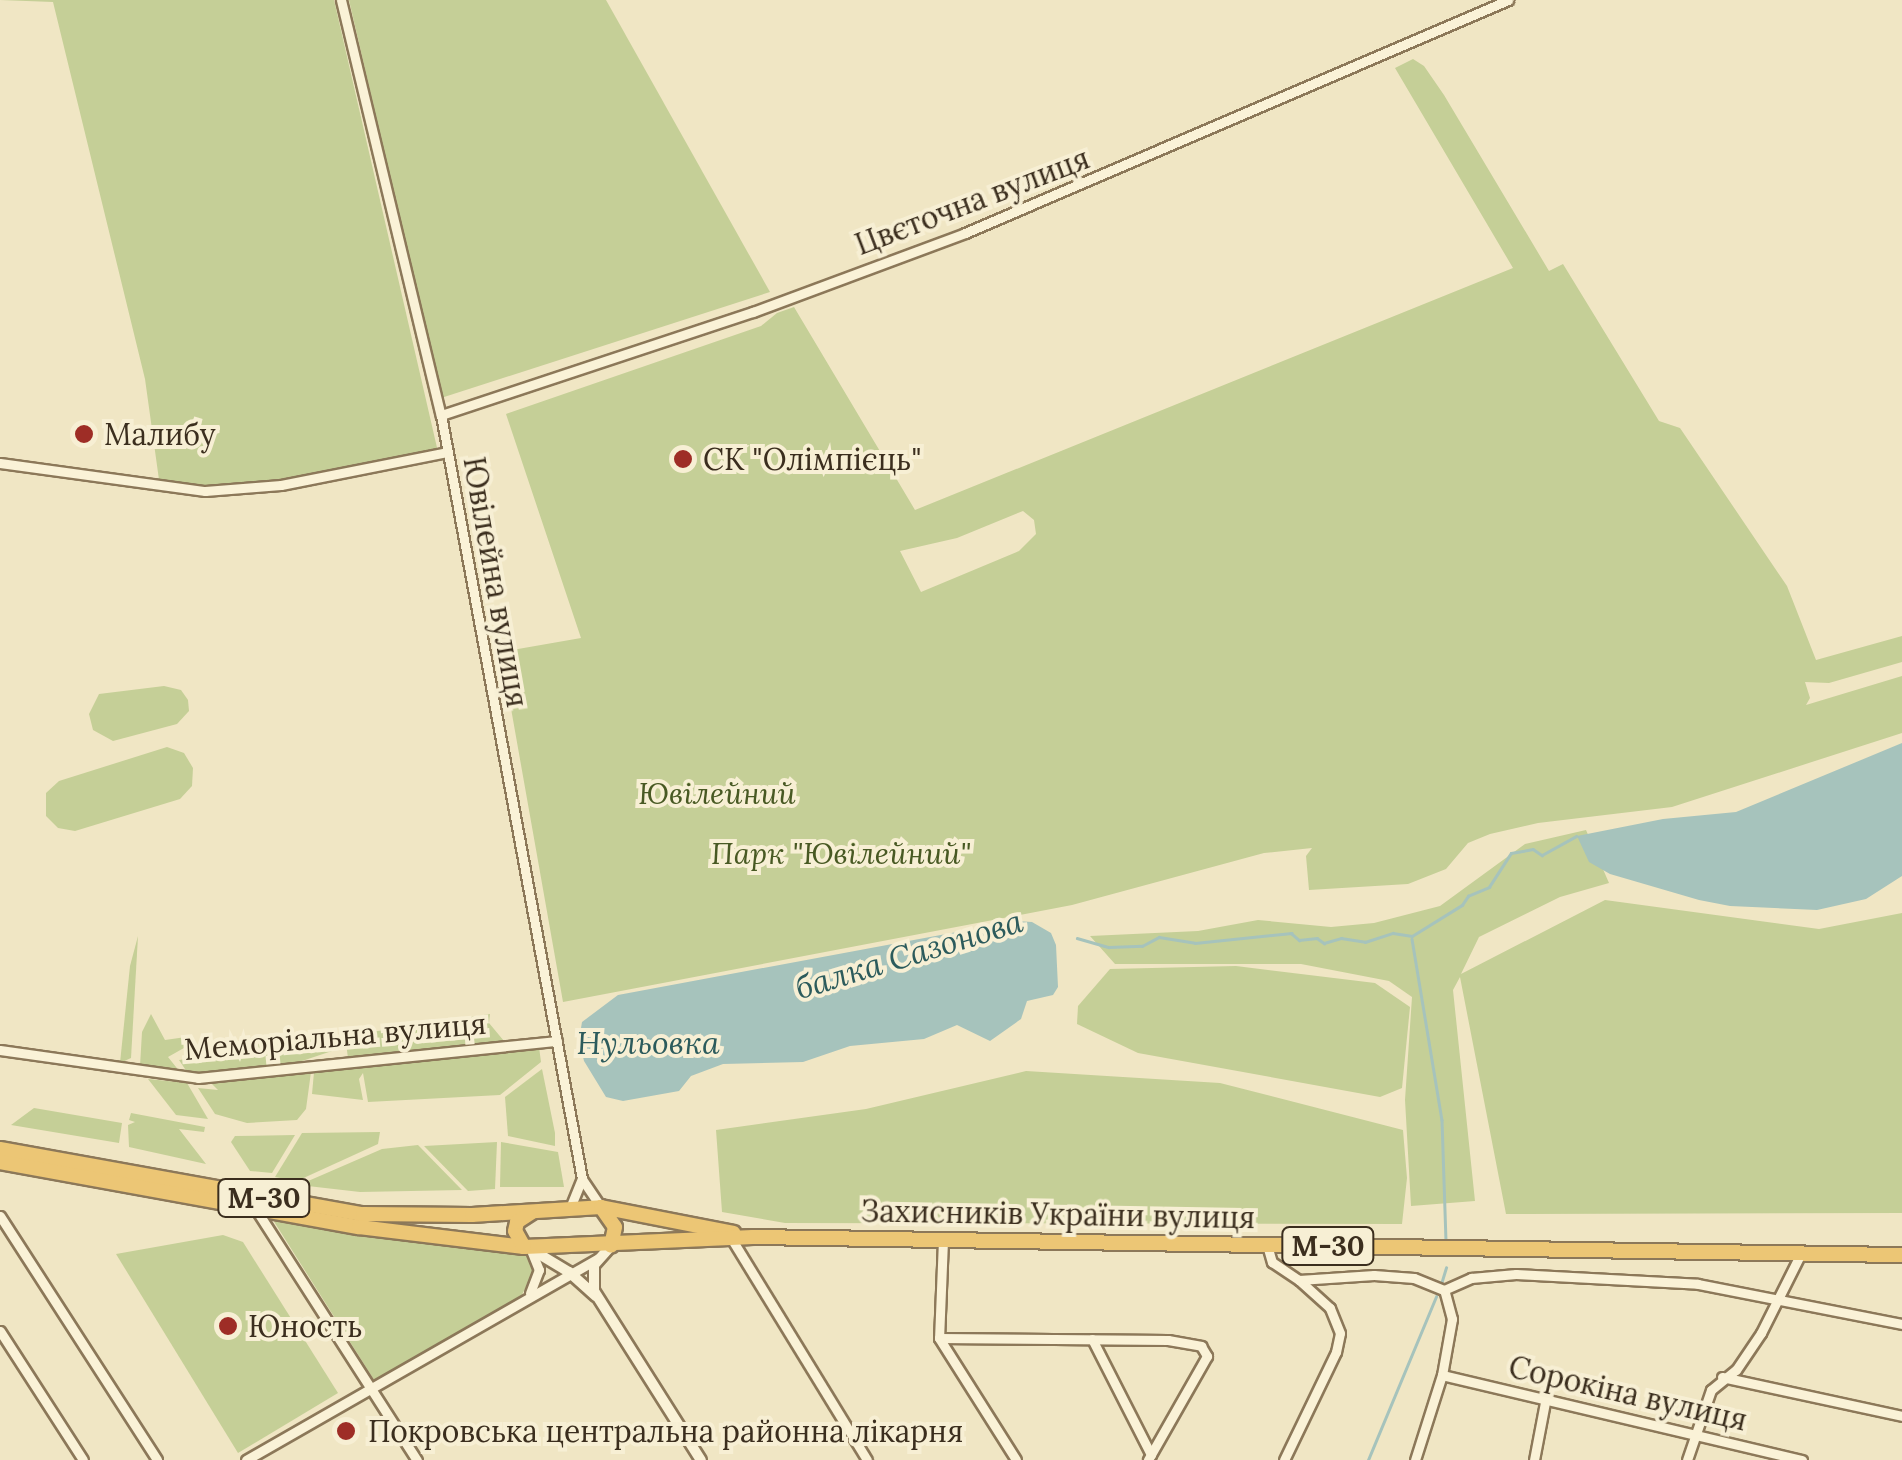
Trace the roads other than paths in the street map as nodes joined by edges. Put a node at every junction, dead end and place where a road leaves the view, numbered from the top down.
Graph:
1 (341, 0) edge
2 (1508, 0) edge
3 (441, 414) junction
4 (447, 452) junction
5 (0, 463) edge
6 (557, 1041) junction
7 (0, 1050) edge
8 (0, 1149) edge
9 (0, 1162) edge
10 (582, 1178) junction
11 (601, 1207) junction
12 (254, 1208) junction
13 (562, 1212) junction
14 (532, 1213) junction
15 (0, 1216) edge
16 (753, 1236) junction
17 (731, 1238) junction
18 (943, 1240) junction
19 (1267, 1245) junction
20 (611, 1246) junction
21 (528, 1248) junction
22 (1801, 1253) junction
23 (1902, 1255) edge
24 (598, 1258) junction
25 (569, 1272) junction
26 (1299, 1280) junction
27 (1444, 1290) junction
28 (525, 1296) junction
29 (1781, 1298) junction
30 (603, 1304) junction
31 (1902, 1324) edge
32 (0, 1331) edge
33 (939, 1338) junction
34 (1092, 1340) junction
35 (1442, 1375) junction
36 (1722, 1377) junction
37 (369, 1388) junction
38 (1546, 1397) junction
39 (1902, 1416) edge
40 (1695, 1434) junction
41 (1150, 1458) edge
42 (83, 1460) edge
43 (158, 1460) edge
44 (246, 1460) edge
45 (417, 1460) edge
46 (701, 1460) edge
47 (866, 1460) edge
48 (1016, 1460) edge
49 (1284, 1460) edge
50 (1415, 1460) edge
51 (1534, 1460) edge
52 (1687, 1460) edge
53 (1802, 1460) edge

1 - 3 street, Ювілейна вулиця
2 - 3 street, Цвєточна вулиця
3 - 4 street, Ювілейна вулиця
4 - 5 street
4 - 6 street, Ювілейна вулиця
6 - 7 street, Меморіальна вулиця
6 - 10 street, Ювілейна вулиця
8 - 14 highway, М-30
9 - 12 highway, М-30
10 - 11 street, Ювілейна вулиця
10 - 13 street
11 - 13 highway, М-30
11 - 16 highway, Захисників України вулиця / М-30
11 - 20 highway
12 - 21 highway, М-30
12 - 37 street
13 - 14 highway, М-30
14 - 21 highway
15 - 43 street
16 - 17 highway, Захисників України вулиця / М-30
16 - 18 highway, Захисників України вулиця / М-30
17 - 20 highway, Захисників України вулиця / М-30
17 - 47 street
18 - 19 highway, Захисників України вулиця / М-30
18 - 33 street
19 - 22 highway, Захисників України вулиця / М-30
19 - 26 street
20 - 21 highway, М-30
20 - 24 street
21 - 25 street
21 - 28 street
22 - 23 highway, Захисників України вулиця / М-30
22 - 29 street
24 - 25 street
24 - 30 street
25 - 28 street
25 - 30 street
26 - 27 street
26 - 49 street
27 - 29 street
27 - 35 street
28 - 37 street
29 - 31 street
29 - 36 street
30 - 46 street
32 - 42 street
33 - 34 street
33 - 48 street
34 - 41 street
34 - 41 street
35 - 38 street, Сорокіна вулиця
35 - 50 street
36 - 39 street
36 - 40 street
37 - 44 street
37 - 45 street
38 - 40 street, Сорокіна вулиця
38 - 51 street
40 - 52 street
40 - 53 street, Сорокіна вулиця

